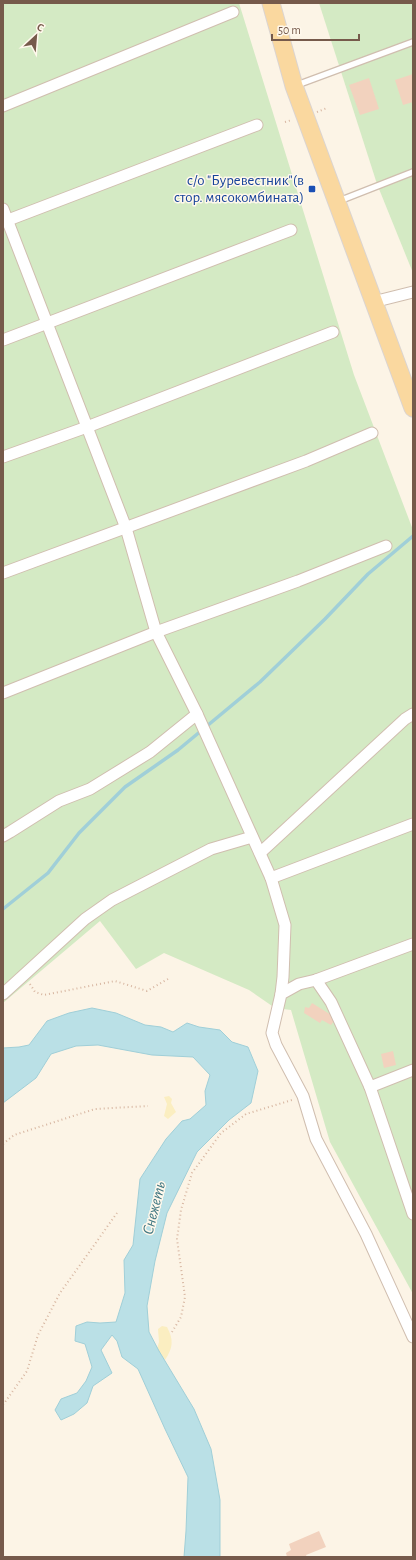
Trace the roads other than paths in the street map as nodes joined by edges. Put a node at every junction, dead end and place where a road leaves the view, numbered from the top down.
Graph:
1 (271, 3) edge
2 (233, 12) dead end
3 (413, 42) edge
4 (294, 86) junction
5 (3, 106) edge
6 (257, 125) dead end
7 (413, 172) edge
8 (336, 201) junction
9 (3, 209) edge
10 (5, 222) edge
11 (291, 230) dead end
12 (413, 292) edge
13 (372, 302) junction
14 (47, 323) junction
15 (333, 332) dead end
16 (3, 340) edge
17 (413, 408) edge
18 (87, 428) junction
19 (372, 433) dead end
20 (3, 457) edge
21 (126, 528) junction
22 (386, 546) dead end
23 (3, 573) edge
24 (156, 632) junction
25 (3, 693) edge
26 (197, 714) junction
27 (413, 714) edge
28 (413, 824) edge
29 (3, 836) edge
30 (252, 837) junction
31 (260, 854) junction
32 (271, 878) junction
33 (413, 944) edge
34 (316, 980) junction
35 (3, 994) edge
36 (281, 994) junction
37 (413, 1070) edge
38 (370, 1087) junction
39 (409, 1191) edge
40 (413, 1214) edge
41 (413, 1337) edge

1 - 4 main road
2 - 5 street
3 - 4 lane
4 - 8 main road
6 - 10 street
7 - 8 lane
8 - 13 main road
9 - 10 street
10 - 14 street
11 - 14 street
12 - 13 street
13 - 17 main road
14 - 16 street
14 - 18 street
15 - 18 street
18 - 20 street
18 - 21 street
19 - 21 street
21 - 23 street
21 - 24 street
22 - 24 street
24 - 25 street
24 - 26 street
26 - 29 street
26 - 30 street
27 - 31 street
28 - 32 street
30 - 31 street
30 - 35 street
31 - 32 street
32 - 36 street
33 - 34 street
34 - 36 street
34 - 38 street
36 - 41 street
37 - 38 street
38 - 39 street
39 - 40 street

